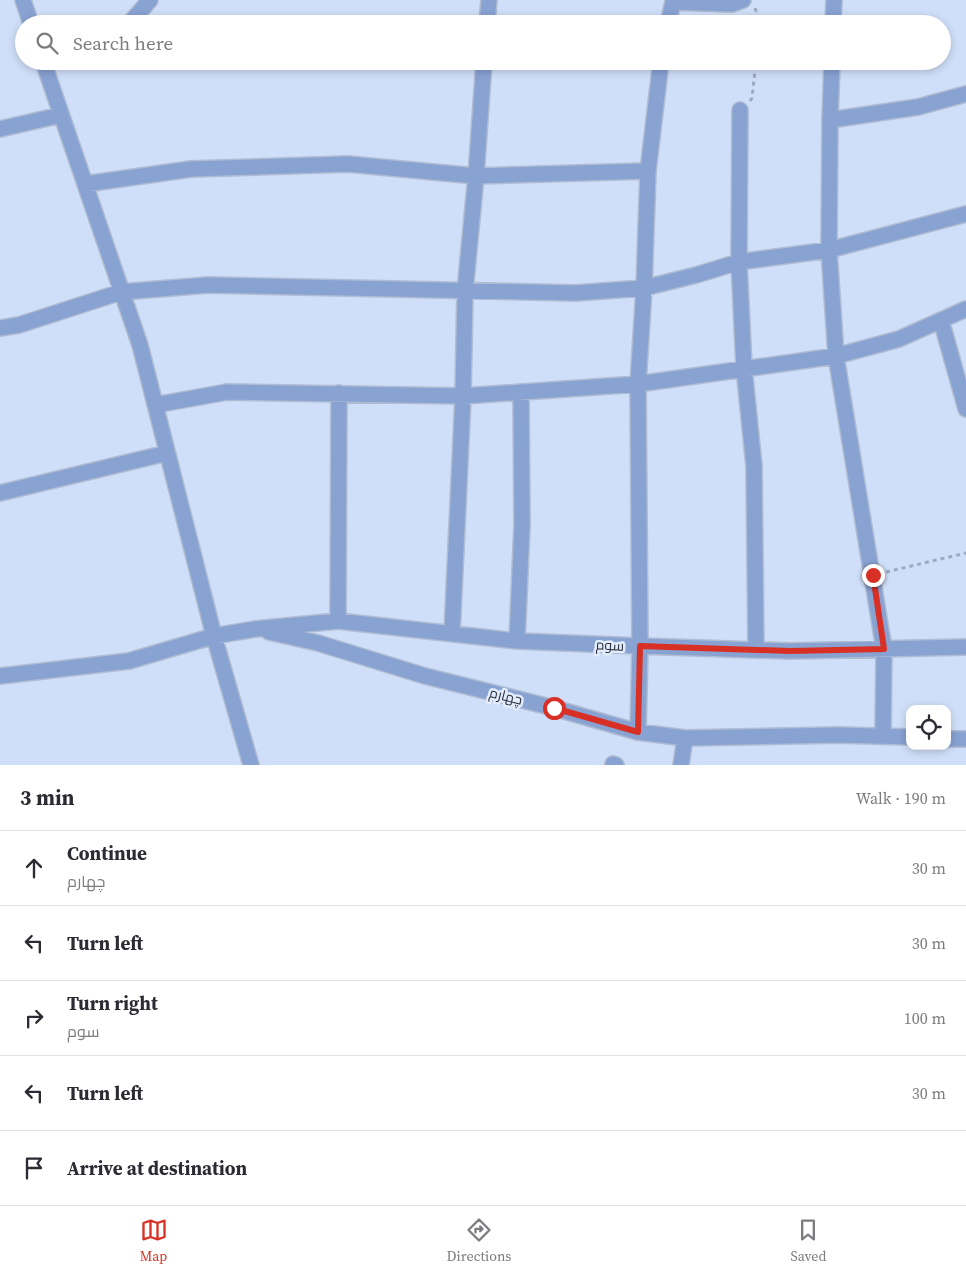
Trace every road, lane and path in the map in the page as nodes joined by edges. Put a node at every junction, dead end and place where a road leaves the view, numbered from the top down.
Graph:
1 (23, 0) edge
2 (150, 0) edge
3 (489, 0) edge
4 (743, 0) edge
5 (752, 0) edge
6 (834, 0) edge
7 (673, 1) edge
8 (28, 15) edge
9 (137, 15) edge
10 (488, 15) edge
11 (670, 15) edge
12 (757, 15) edge
13 (833, 15) edge
14 (46, 70) edge
15 (483, 70) edge
16 (660, 70) edge
17 (755, 70) edge
18 (832, 70) edge
19 (966, 94) edge
20 (740, 110) joint
21 (61, 115) junction
22 (830, 120) junction
23 (0, 129) edge
24 (648, 171) junction
25 (476, 176) junction
26 (85, 184) junction
27 (966, 214) edge
28 (830, 250) junction
29 (739, 262) junction
30 (644, 288) junction
31 (464, 291) junction
32 (121, 292) junction
33 (966, 309) edge
34 (941, 320) junction
35 (0, 328) edge
36 (836, 356) junction
37 (744, 368) junction
38 (638, 384) junction
39 (521, 392) junction
40 (339, 393) junction
41 (463, 396) junction
42 (155, 405) junction
43 (966, 409) edge
44 (167, 453) junction
45 (0, 493) edge
46 (966, 552) edge
47 (873, 575) junction
48 (338, 620) junction
49 (255, 629) junction
50 (452, 634) junction
51 (214, 636) junction
52 (517, 641) junction
53 (640, 646) junction
54 (966, 647) edge
55 (884, 649) junction
56 (756, 650) junction
57 (0, 676) edge
58 (638, 732) junction
59 (883, 736) junction
60 (906, 737) edge
61 (685, 738) junction
62 (951, 738) edge
63 (966, 739) edge
64 (251, 765) edge
65 (681, 765) edge

1 - 8 street
2 - 9 street
3 - 10 street
4 - 7 street
5 - 12 path
6 - 13 street
7 - 11 street
14 - 21 street
15 - 25 street
16 - 24 street
17 - 20 path
18 - 22 street
19 - 22 street
20 - 29 street
21 - 23 street
21 - 26 street
22 - 28 street
24 - 25 street
24 - 30 street
25 - 26 street
25 - 31 street
26 - 32 street
27 - 28 street
28 - 29 street
28 - 36 street
29 - 30 street
29 - 37 street
30 - 31 street
30 - 38 street
31 - 32 street
31 - 41 street
32 - 35 street
32 - 42 street
33 - 34 street
34 - 36 street
34 - 43 street
36 - 37 street
36 - 47 street
37 - 38 street
37 - 56 street
38 - 39 street
38 - 53 street
39 - 41 street
39 - 52 street
40 - 41 street
40 - 42 street
40 - 48 street
41 - 50 street
42 - 44 street
44 - 45 street
44 - 51 street
46 - 47 path
47 - 55 street
48 - 49 street, سوم
48 - 50 street, سوم
49 - 51 street, سوم
49 - 58 street, چهارم
50 - 52 street, سوم
51 - 57 street, سوم
51 - 64 street
52 - 53 street, سوم
53 - 56 street, سوم
53 - 58 street
54 - 55 street, سوم
55 - 56 street, سوم
55 - 59 street
58 - 61 street, چهارم
59 - 60 street, چهارم
59 - 61 street, چهارم
61 - 65 street
62 - 63 street

